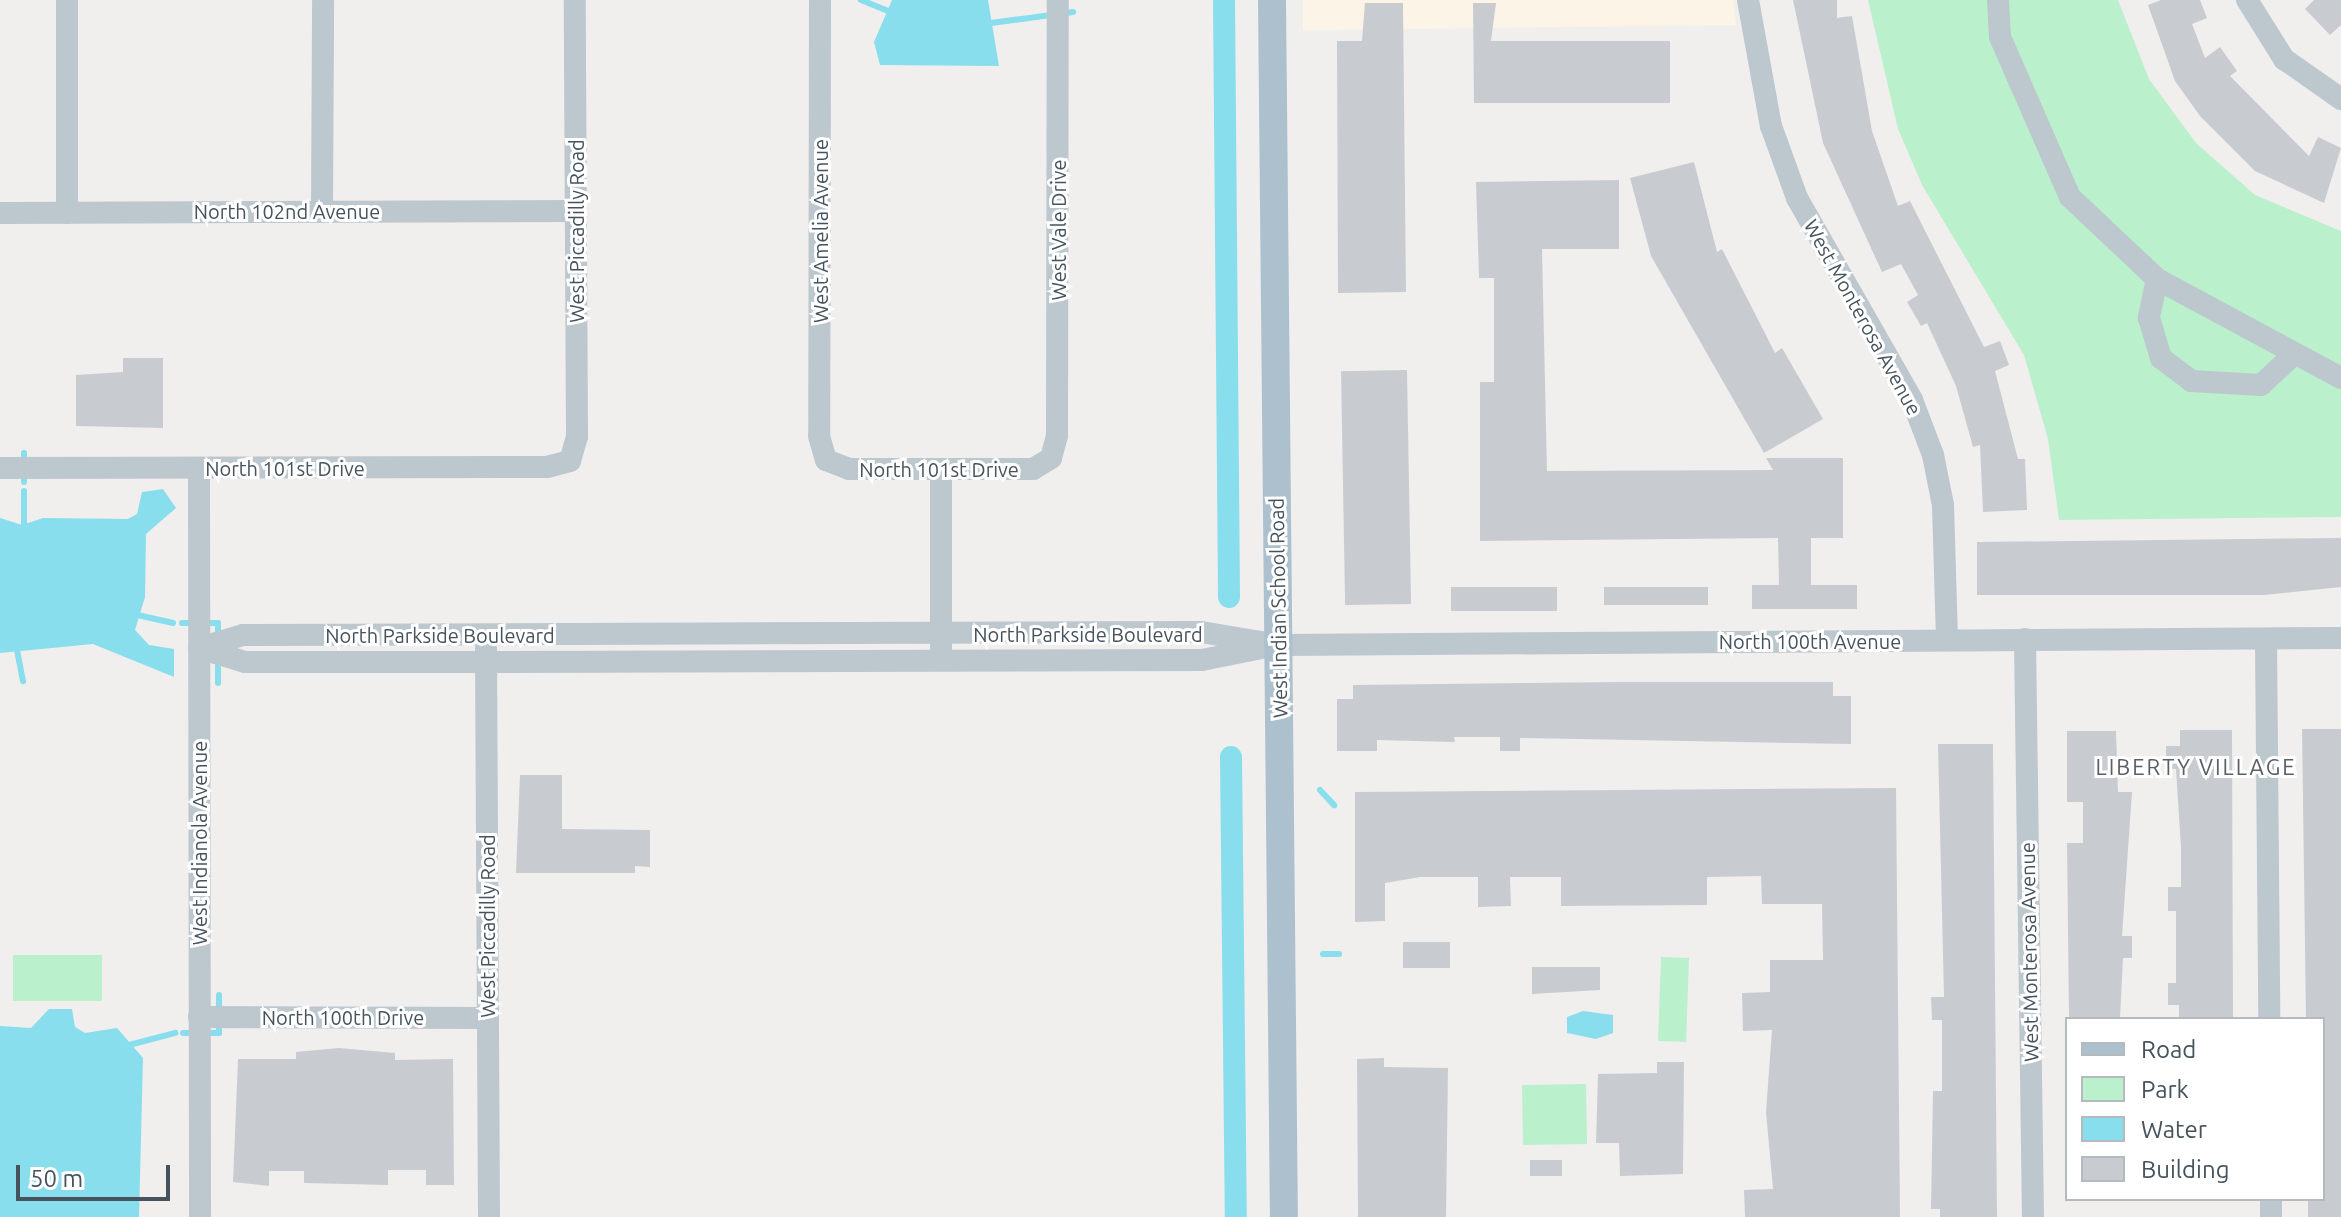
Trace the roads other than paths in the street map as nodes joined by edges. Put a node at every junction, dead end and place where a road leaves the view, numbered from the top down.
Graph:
1 (67, 0) edge
2 (323, 0) edge
3 (575, 0) edge
4 (820, 0) edge
5 (1058, 0) edge
6 (1272, 0) edge
7 (1748, 0) edge
8 (1998, 0) edge
9 (2247, 0) edge
10 (2341, 99) edge
11 (322, 211) junction
12 (575, 211) junction
13 (0, 213) edge
14 (67, 213) junction
15 (2157, 279) junction
16 (2291, 357) junction
17 (2341, 378) edge
18 (1051, 458) joint
19 (826, 460) joint
20 (570, 461) joint
21 (0, 468) edge
22 (199, 468) junction
23 (941, 469) junction
24 (941, 634) junction
25 (486, 635) junction
26 (2341, 638) edge
27 (2025, 639) junction
28 (2266, 639) junction
29 (1947, 640) junction
30 (1279, 645) junction
31 (199, 648) junction
32 (486, 662) junction
33 (941, 662) junction
34 (199, 1017) junction
35 (2269, 1017) edge
36 (488, 1018) junction
37 (200, 1217) edge
38 (489, 1217) edge
39 (1284, 1217) edge
40 (2033, 1217) edge

1 - 14 street
2 - 11 street
3 - 12 street, West Piccadilly Road
4 - 19 street, West Amelia Avenue
5 - 18 street, West Vale Drive
6 - 30 main road, West Indian School Road
7 - 29 street, West Monterosa Avenue
8 - 15 street
9 - 10 street
11 - 12 street, North 102nd Avenue
11 - 14 street, North 102nd Avenue
12 - 20 street, West Piccadilly Road
13 - 14 street, North 102nd Avenue
15 - 16 street
15 - 16 street
16 - 17 street
18 - 23 street, North 101st Drive
19 - 23 street, North 101st Drive
20 - 22 street, North 101st Drive
21 - 22 street, North 101st Drive
22 - 31 street, West Indianola Avenue
23 - 24 street
24 - 25 street, North Parkside Boulevard
24 - 30 street, North Parkside Boulevard
24 - 33 street
25 - 31 street, North Parkside Boulevard
25 - 32 street, West Piccadilly Road
26 - 28 street, North 100th Avenue
27 - 28 street, North 100th Avenue
27 - 29 street, North 100th Avenue
27 - 40 street, West Monterosa Avenue
28 - 35 street
29 - 30 street, North 100th Avenue
30 - 33 street, North Parkside Boulevard
30 - 39 main road, West Indian School Road
31 - 32 street, North Parkside Boulevard
31 - 34 street, West Indianola Avenue
32 - 33 street, North Parkside Boulevard
32 - 36 street, West Piccadilly Road
34 - 36 street, North 100th Drive
34 - 37 street, West Indianola Avenue
36 - 38 street, West Piccadilly Road

